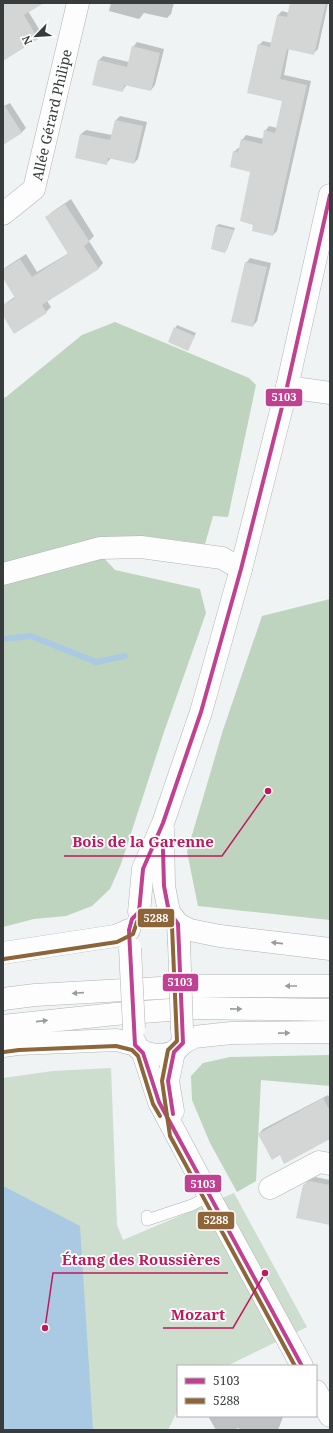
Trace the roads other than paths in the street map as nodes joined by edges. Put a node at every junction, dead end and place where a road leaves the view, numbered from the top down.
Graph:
1 (78, 3) edge
2 (330, 195) edge
3 (3, 214) edge
4 (287, 387) junction
5 (330, 393) edge
6 (241, 569) junction
7 (3, 574) edge
8 (163, 823) junction
9 (175, 926) junction
10 (132, 930) junction
11 (330, 948) edge
12 (3, 953) edge
13 (330, 986) edge
14 (3, 999) edge
15 (330, 1010) edge
16 (3, 1026) edge
17 (330, 1032) edge
18 (180, 1041) junction
19 (137, 1042) junction
20 (3, 1046) edge
21 (176, 1134) junction
22 (330, 1164) edge
23 (270, 1188) dead end
24 (209, 1196) junction
25 (147, 1216) dead end
26 (301, 1365) edge
27 (317, 1393) edge
28 (330, 1416) edge

1 - 3 street, Allée Gérard Philipe
2 - 4 street
4 - 5 street
4 - 6 street
6 - 7 street
6 - 8 street
8 - 9 street
8 - 10 street
9 - 10 street
11 -> 9 street
9 - 18 street, bridge
10 - 12 street
10 - 19 street, bridge
13 -> 14 street
16 -> 15 street
18 -> 17 street
18 - 19 street
18 - 21 street
19 - 20 street
19 - 21 street
21 - 24 street
22 - 23 street
24 - 25 lane
24 - 26 street
27 - 28 street

